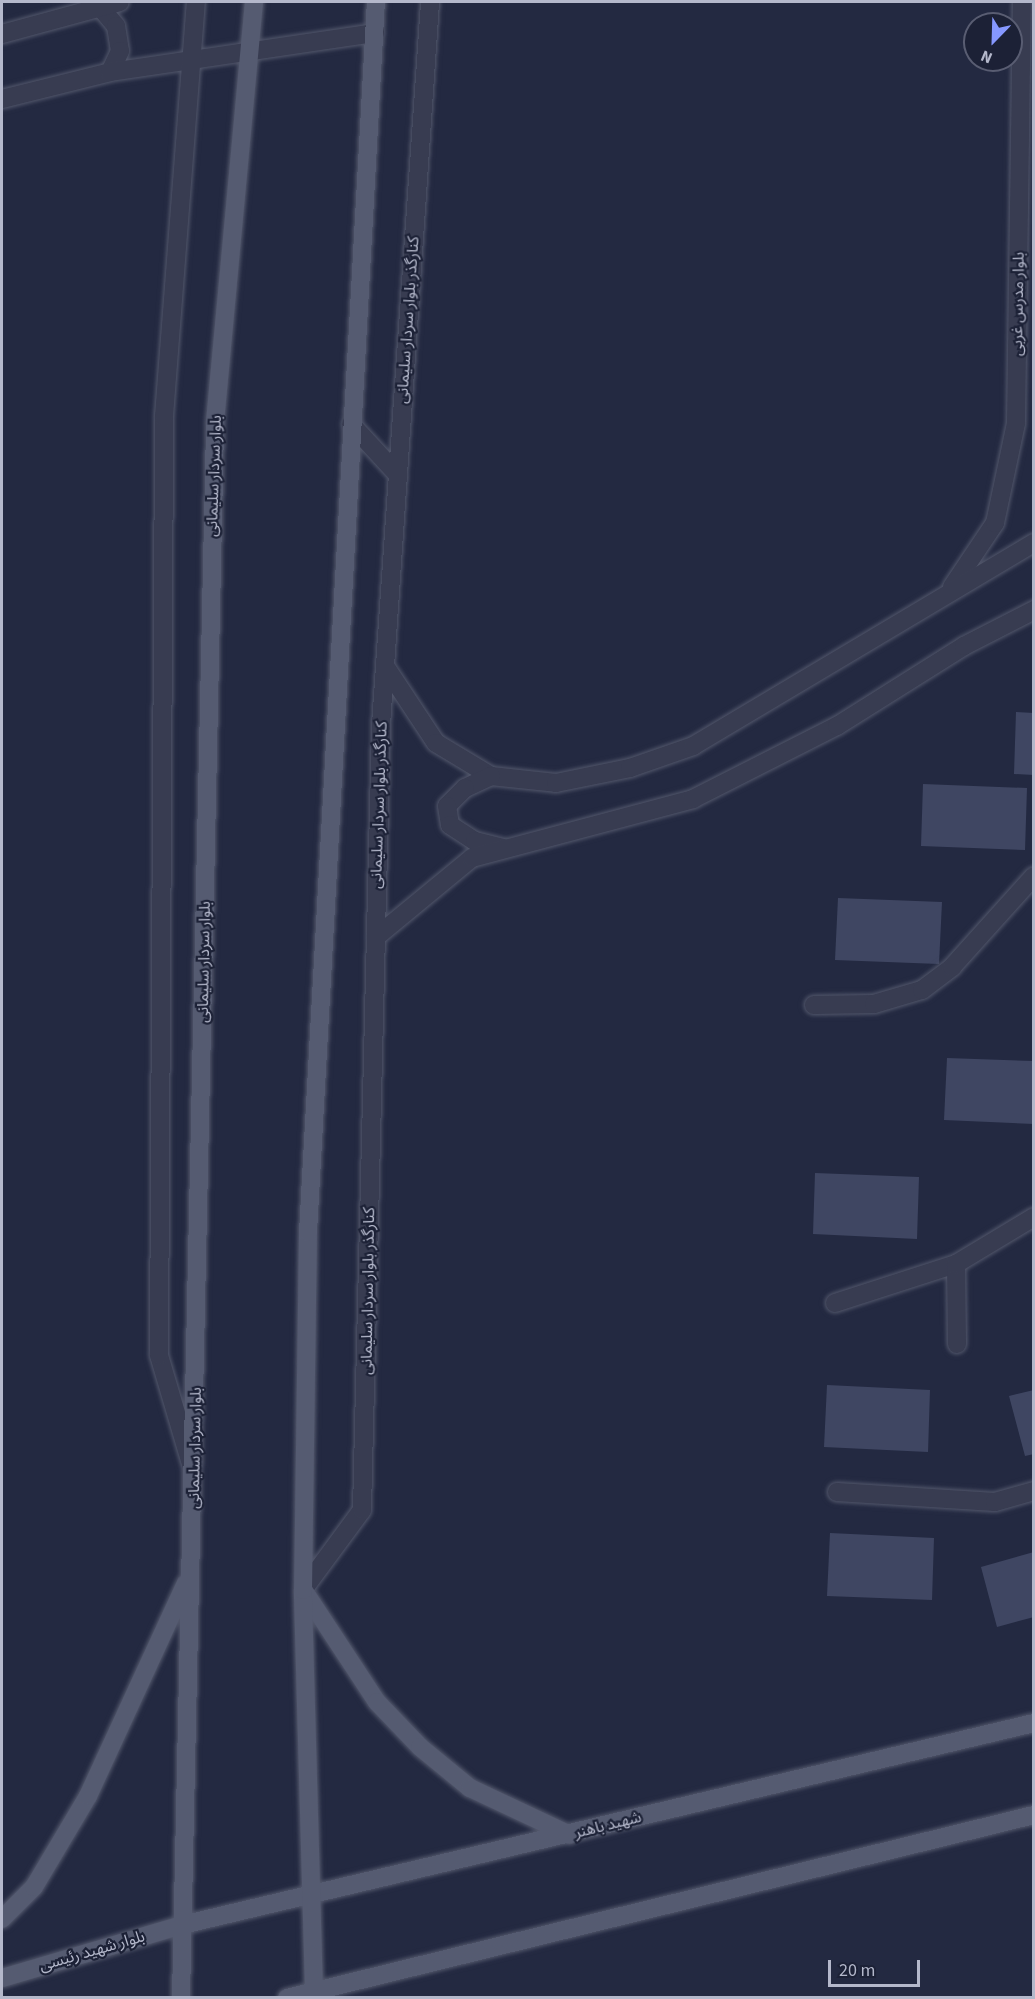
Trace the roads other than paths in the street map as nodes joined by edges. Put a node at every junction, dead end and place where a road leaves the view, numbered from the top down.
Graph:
1 (120, 2) edge
2 (196, 2) edge
3 (254, 2) edge
4 (376, 2) edge
5 (430, 2) edge
6 (1022, 2) edge
7 (100, 7) junction
8 (375, 33) junction
9 (2, 34) edge
10 (251, 54) junction
11 (192, 62) junction
12 (110, 72) junction
13 (2, 99) edge
14 (351, 424) junction
15 (398, 475) junction
16 (1034, 543) edge
17 (949, 591) junction
18 (1034, 610) edge
19 (385, 666) junction
20 (492, 776) junction
21 (512, 849) junction
22 (1034, 876) edge
23 (376, 937) junction
24 (814, 1005) dead end
25 (1034, 1216) edge
26 (956, 1264) junction
27 (835, 1303) dead end
28 (957, 1344) dead end
29 (194, 1475) junction
30 (1034, 1491) edge
31 (837, 1492) dead end
32 (191, 1574) junction
33 (303, 1590) junction
34 (1034, 1723) edge
35 (1034, 1815) edge
36 (570, 1834) junction
37 (310, 1896) junction
38 (2, 1919) edge
39 (182, 1925) junction
40 (2, 1978) edge
41 (314, 1992) junction
42 (181, 1998) edge
43 (287, 1998) edge

1 - 7 street
2 - 11 street
3 - 10 main road, بلوار سردار سلیمانی
4 - 8 main road
5 - 15 street, کنارگذر بلوار سردار سلیمانی
6 - 17 street, بلوار مدرس غربی
7 - 9 street
7 - 12 street
8 - 10 street
8 - 14 main road
10 - 11 street
10 - 29 main road, بلوار سردار سلیمانی
11 - 12 street
11 - 29 street
12 - 13 street
14 - 15 street
14 - 33 main road
15 - 19 street, کنارگذر بلوار سردار سلیمانی
16 - 17 street
17 - 20 street
18 - 21 street
19 - 20 street
19 - 23 street, کنارگذر بلوار سردار سلیمانی
20 - 21 street
21 - 23 street
22 - 24 street
23 - 33 street, کنارگذر بلوار سردار سلیمانی
25 - 26 street
26 - 27 street
26 - 28 street
29 - 32 main road, بلوار سردار سلیمانی
30 - 31 street
32 - 38 main road
32 - 39 main road, بلوار سردار سلیمانی
33 - 36 main road
33 - 37 main road
34 - 36 main road, شهید باهنر
35 - 41 main road
36 - 37 main road, شهید باهنر
37 - 39 main road, شهید باهنر
37 - 41 main road
39 - 40 main road, بلوار شهید رئیسی
39 - 42 main road, بلوار سردار سلیمانی
41 - 43 main road

